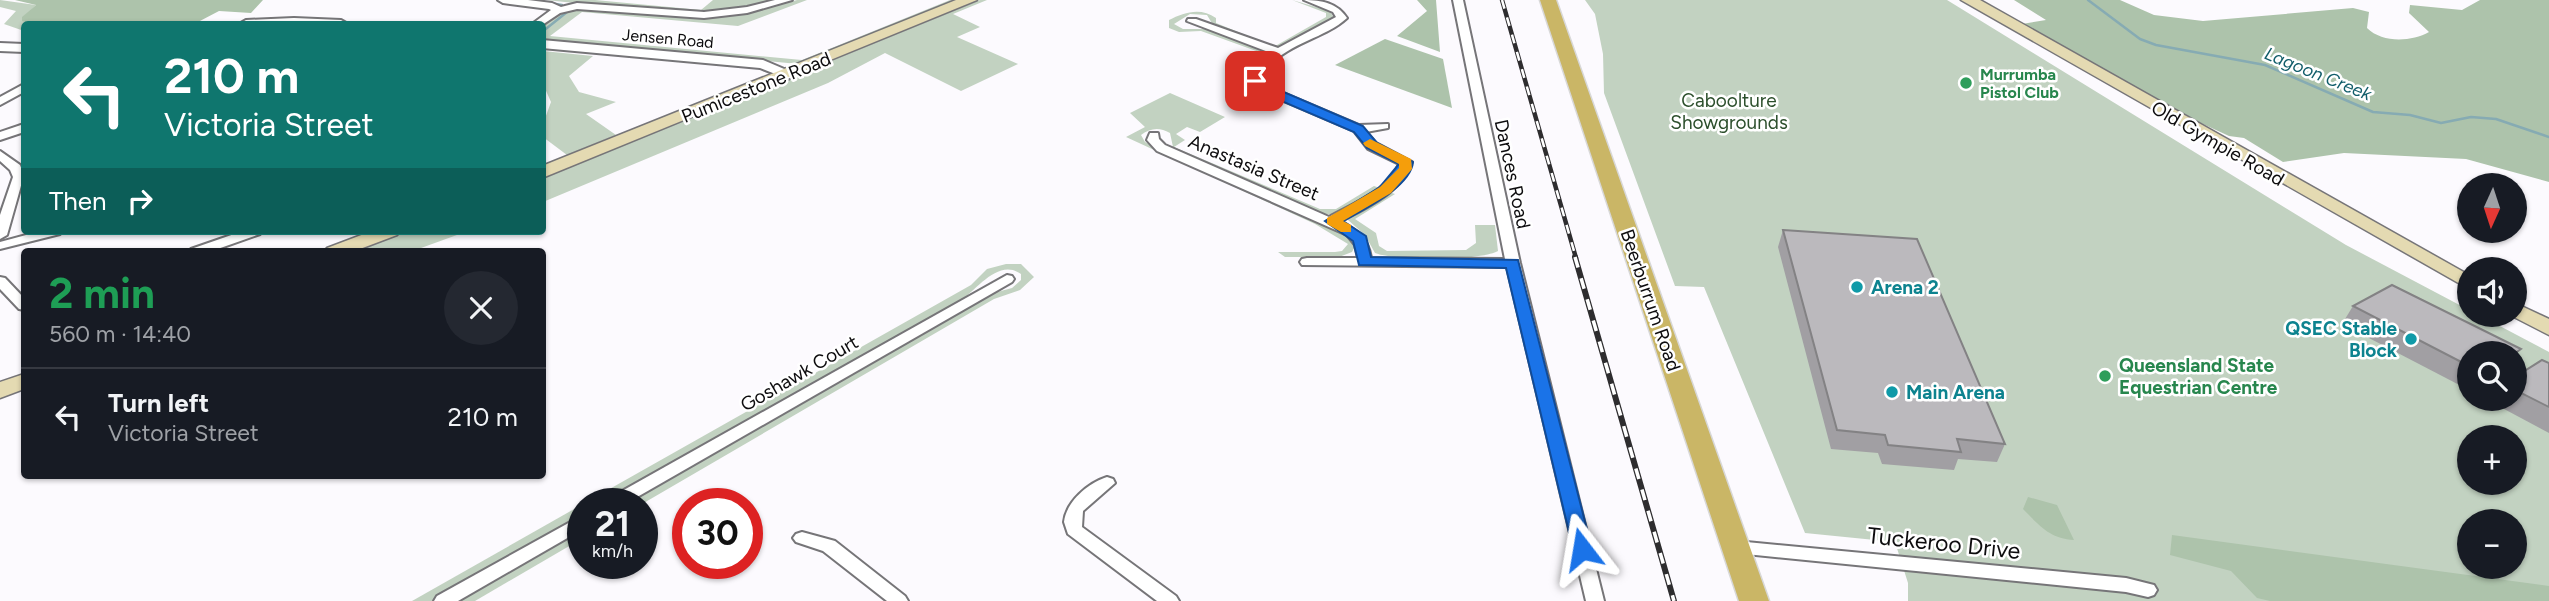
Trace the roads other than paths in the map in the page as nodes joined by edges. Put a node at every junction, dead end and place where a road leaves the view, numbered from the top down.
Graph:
1 (503, 0) edge
2 (787, 0) edge
3 (969, 0) edge
4 (1309, 0) edge
5 (1458, 0) edge
6 (1548, 0) edge
7 (1969, 0) edge
8 (559, 10) junction
9 (542, 21) edge
10 (1192, 21) dead end
11 (546, 44) edge
12 (0, 47) edge
13 (21, 48) edge
14 (1278, 52) junction
15 (788, 74) junction
16 (21, 88) edge
17 (0, 102) edge
18 (1384, 126) dead end
19 (21, 129) edge
20 (1358, 129) junction
21 (0, 136) edge
22 (1154, 136) dead end
23 (0, 155) edge
24 (546, 171) edge
25 (21, 176) edge
26 (21, 180) edge
27 (1332, 221) junction
28 (37, 235) edge
29 (244, 235) edge
30 (379, 235) edge
31 (0, 243) edge
32 (207, 248) edge
33 (345, 248) edge
34 (1307, 262) dead end
35 (1365, 262) junction
36 (1513, 263) junction
37 (2457, 277) edge
38 (1007, 279) dead end
39 (0, 281) edge
40 (21, 303) edge
41 (2527, 316) edge
42 (2549, 328) edge
43 (21, 382) edge
44 (0, 391) edge
45 (1107, 483) dead end
46 (640, 488) edge
47 (567, 530) edge
48 (803, 538) dead end
49 (1736, 547) junction
50 (2148, 590) dead end
51 (443, 601) edge
52 (899, 601) edge
53 (1170, 601) edge
54 (1595, 601) edge
55 (1754, 601) edge

1 - 8 street
2 - 8 street
3 - 15 main road, Pumicestone Road
4 - 14 street
5 - 36 street, Dances Road
6 - 49 main road, Beerburrum Road
7 - 37 main road, Old Gympie Road
8 - 9 street
10 - 14 street
11 - 15 street, Jensen Road
12 - 13 street
14 - 20 street
15 - 24 main road, Pumicestone Road
16 - 17 street
18 - 20 street
19 - 21 street
20 - 27 street
22 - 27 street, Anastasia Street
23 - 25 street
26 - 31 street
27 - 35 street, Anastasia Street
28 - 31 street
29 - 32 street
30 - 33 main road
34 - 35 street
35 - 36 street
36 - 54 street, Dances Road
38 - 46 street, Goshawk Court
39 - 40 street
41 - 42 main road
43 - 44 main road
45 - 53 street
47 - 51 street
48 - 52 street
49 - 50 street, Tuckeroo Drive
49 - 55 main road, Beerburrum Road

